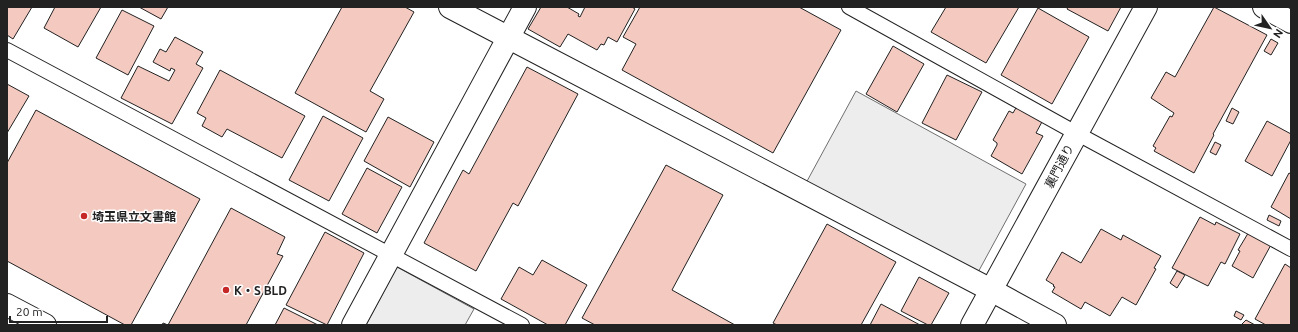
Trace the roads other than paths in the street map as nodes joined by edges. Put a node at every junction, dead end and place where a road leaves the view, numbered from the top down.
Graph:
1 (450, 7) edge
2 (525, 7) edge
3 (849, 7) edge
4 (1146, 7) edge
5 (1264, 7) edge
6 (1291, 22) edge
7 (508, 38) junction
8 (7, 50) edge
9 (1076, 133) junction
10 (1291, 249) edge
11 (391, 255) junction
12 (991, 290) junction
13 (7, 305) edge
14 (45, 325) edge
15 (353, 325) edge
16 (522, 325) edge
17 (972, 325) edge
18 (1055, 325) edge

1 - 7 main road
2 - 7 main road
3 - 9 lane
4 - 9 main road, 裏門通り
5 - 6 main road
7 - 11 main road
7 - 12 main road
8 - 11 lane
9 - 10 lane
9 - 12 main road, 裏門通り
11 - 15 main road
11 - 16 lane
12 - 17 main road, 裏門通り
12 - 18 main road
13 - 14 main road

